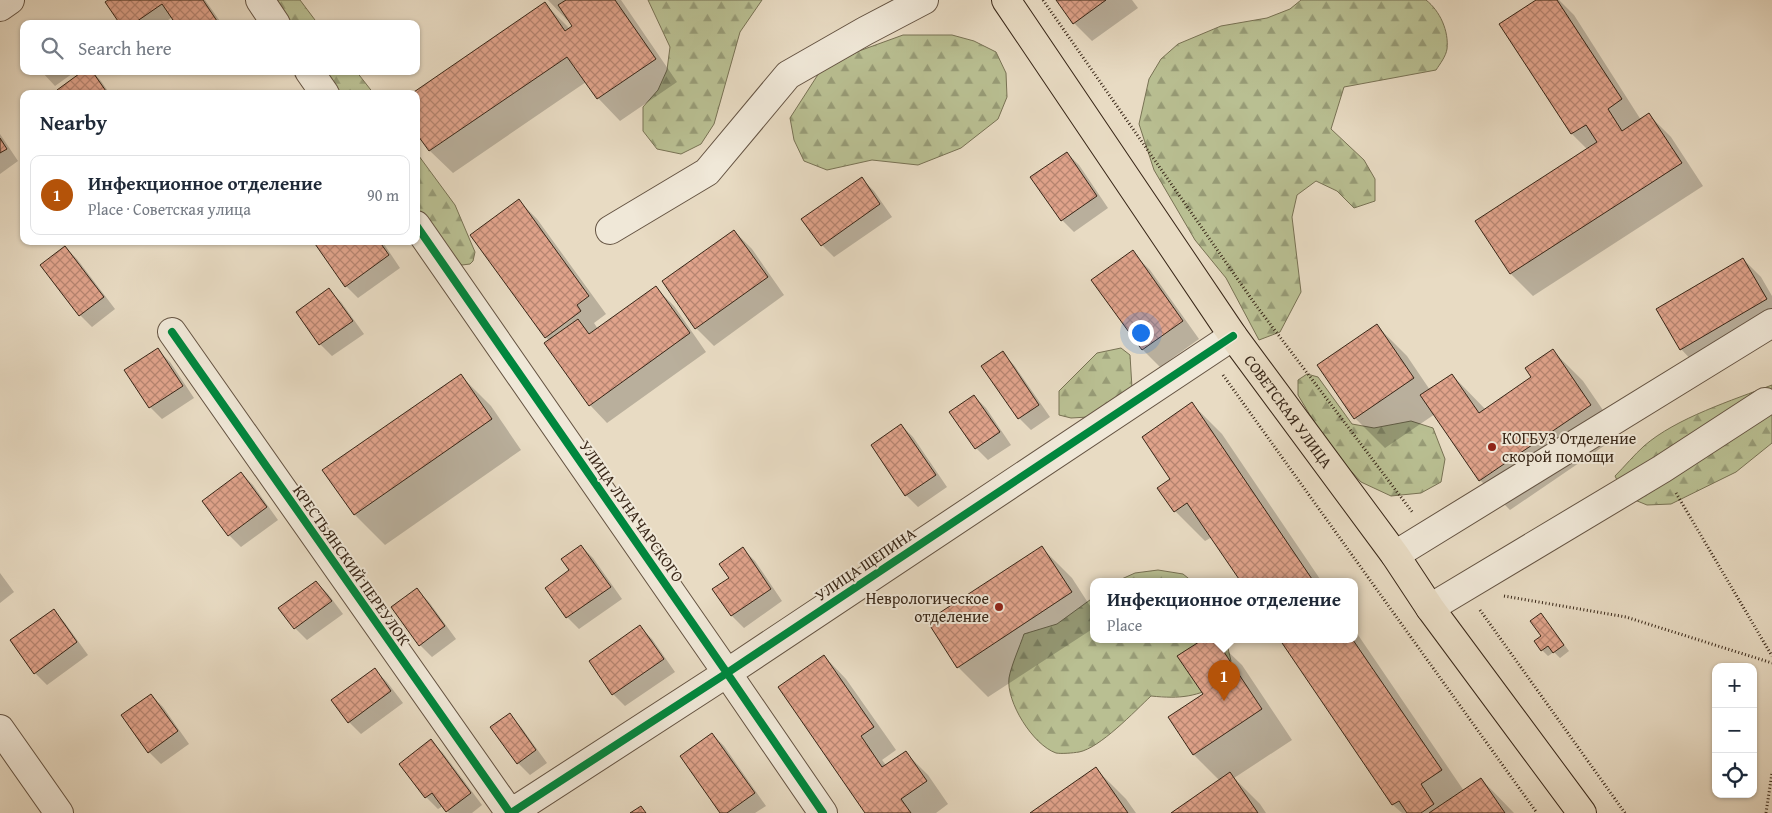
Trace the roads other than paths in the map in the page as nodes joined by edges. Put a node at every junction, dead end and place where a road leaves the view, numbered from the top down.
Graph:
1 (10, 0) edge
2 (260, 0) edge
3 (924, 0) edge
4 (1006, 0) edge
5 (0, 7) edge
6 (273, 20) edge
7 (312, 75) edge
8 (322, 90) edge
9 (610, 230) dead end
10 (420, 231) edge
11 (1772, 323) edge
12 (172, 332) dead end
13 (1233, 336) junction
14 (1765, 402) dead end
15 (1395, 555) junction
16 (1430, 608) junction
17 (727, 672) junction
18 (0, 729) edge
19 (59, 813) edge
20 (511, 813) edge
21 (823, 813) edge
22 (1582, 813) edge

1 - 5 street
2 - 6 street
3 - 9 street
4 - 13 main road, СОВЕТСКАЯ УЛИЦА
7 - 8 street
10 - 17 street, УЛИЦА ЛУНАЧАРСКОГО
11 - 15 street
12 - 20 street, КРЕСТЬЯНСКИЙ ПЕРЕУЛОК
13 - 15 main road, СОВЕТСКАЯ УЛИЦА
13 - 17 street, УЛИЦА ЩЕПИНА
14 - 16 street
15 - 16 main road, СОВЕТСКАЯ УЛИЦА
16 - 22 main road, СОВЕТСКАЯ УЛИЦА
17 - 20 street, УЛИЦА ЩЕПИНА
17 - 21 street, УЛИЦА ЛУНАЧАРСКОГО
18 - 19 street

